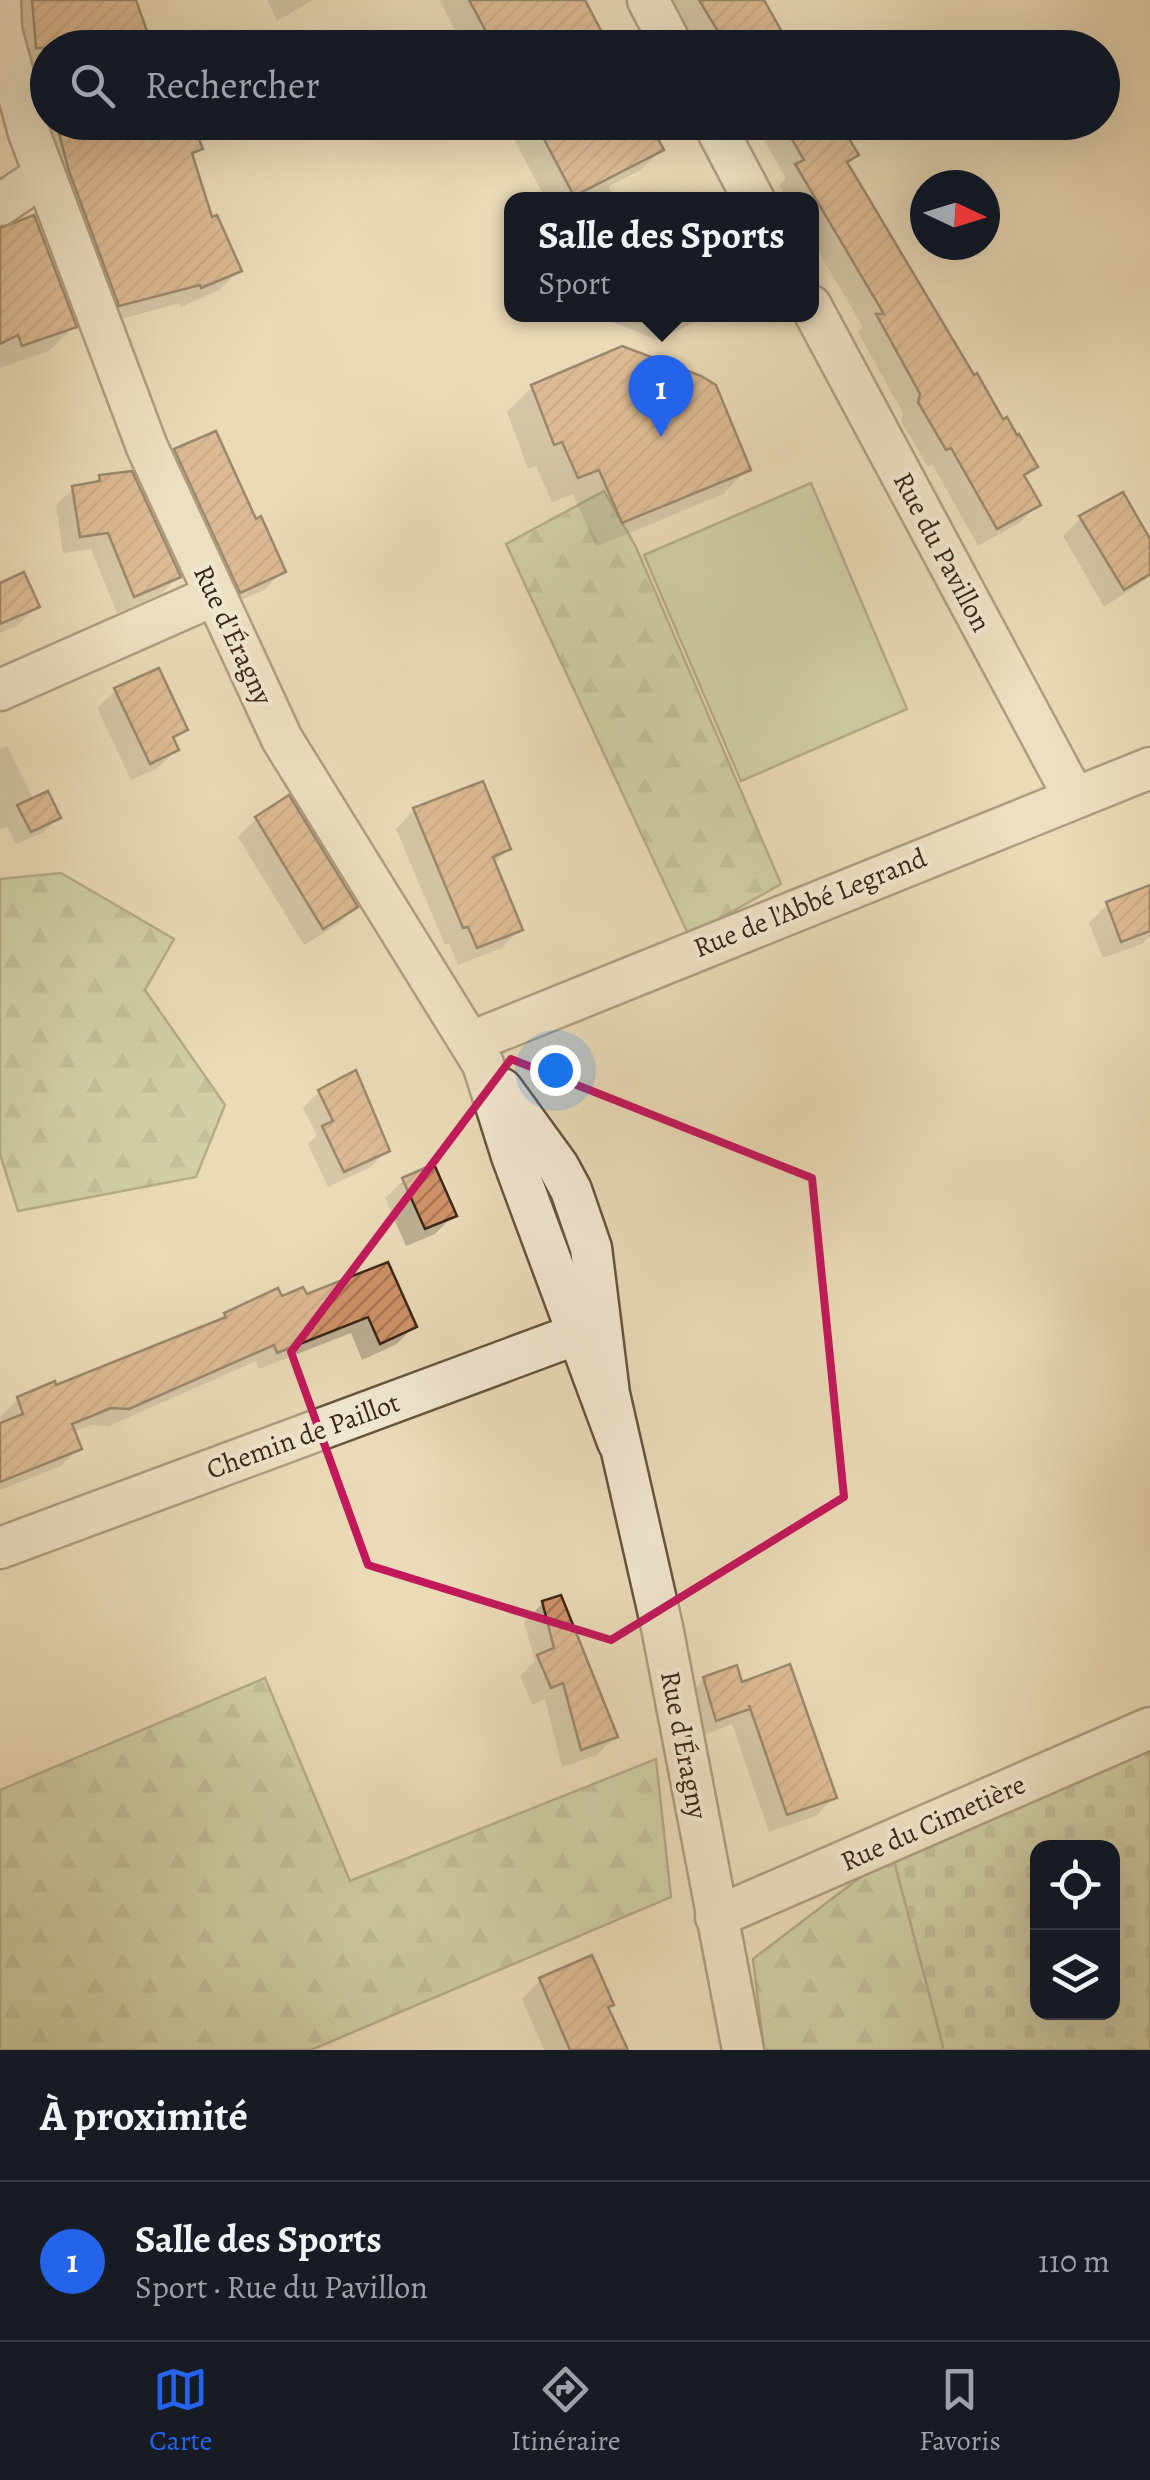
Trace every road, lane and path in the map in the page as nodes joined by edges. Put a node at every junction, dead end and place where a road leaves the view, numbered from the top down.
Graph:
1 (0, 0) edge
2 (648, 0) edge
3 (664, 30) edge
4 (30, 128) edge
5 (34, 140) edge
6 (722, 140) edge
7 (44, 175) junction
8 (750, 192) edge
9 (0, 205) edge
10 (819, 321) edge
11 (215, 595) junction
12 (0, 690) edge
13 (1150, 768) edge
14 (1074, 797) junction
15 (477, 1054) junction
16 (588, 1325) junction
17 (0, 1548) edge
18 (1150, 1728) edge
19 (716, 1917) junction
20 (743, 2050) edge

1 - 4 street, Rue d'Éragny
2 - 3 street
5 - 7 street, Rue d'Éragny
6 - 8 street
7 - 9 street
7 - 11 street, Rue d'Éragny
10 - 14 street, Rue du Pavillon
11 - 12 street
11 - 15 street, Rue d'Éragny
13 - 14 street, Rue de l'Abbé Legrand
14 - 15 street, Rue de l'Abbé Legrand
15 - 16 street, Rue d'Éragny
16 - 17 street, Chemin de Paillot
16 - 19 street, Rue d'Éragny
18 - 19 street, Rue du Cimetière
19 - 20 street, Rue d'Éragny

